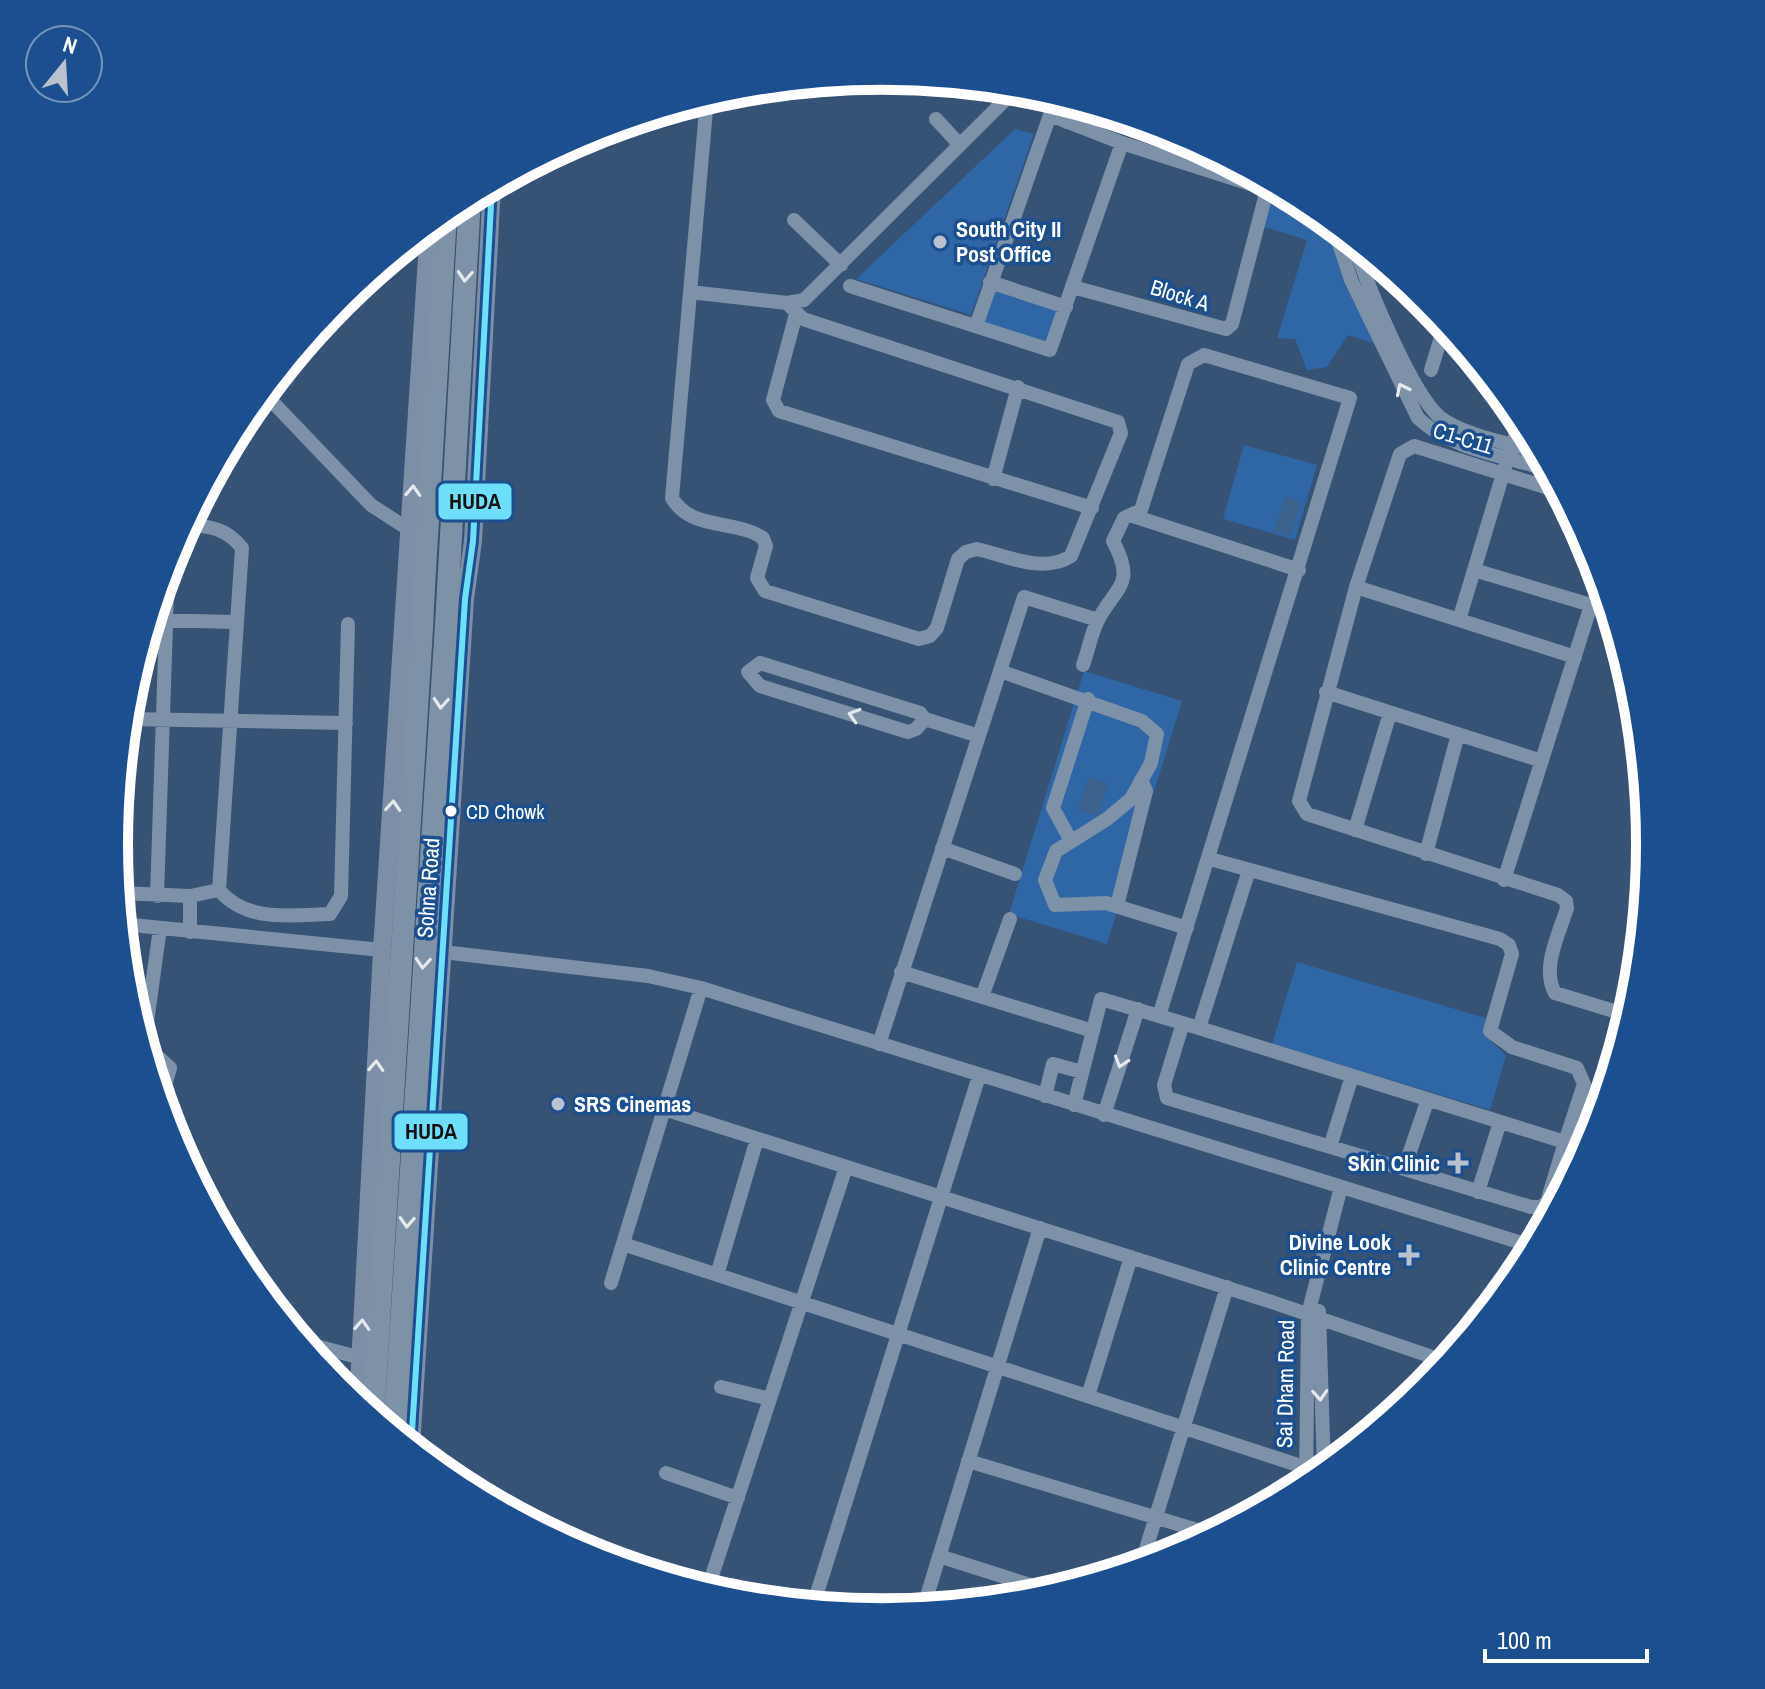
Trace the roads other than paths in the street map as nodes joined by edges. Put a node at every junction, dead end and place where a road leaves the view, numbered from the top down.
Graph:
1 (1005, 100) edge
2 (706, 111) edge
3 (1073, 115) edge
4 (936, 119) dead end
5 (1067, 122) junction
6 (1122, 143) junction
7 (960, 145) junction
8 (1217, 169) edge
9 (1217, 172) junction
10 (1238, 180) edge
11 (1266, 195) edge
12 (491, 199) edge
13 (469, 213) edge
14 (794, 220) dead end
15 (445, 230) edge
16 (428, 242) edge
17 (1339, 244) edge
18 (1362, 262) edge
19 (841, 265) junction
20 (990, 282) junction
21 (850, 286) dead end
22 (1073, 287) junction
23 (690, 292) junction
24 (1066, 307) junction
25 (792, 308) junction
26 (976, 326) junction
27 (1441, 337) edge
28 (1431, 370) dead end
29 (1018, 387) junction
30 (272, 401) edge
31 (1512, 448) edge
32 (1531, 460) edge
33 (1539, 472) edge
34 (993, 479) junction
35 (1092, 508) junction
36 (1133, 516) junction
37 (199, 525) edge
38 (411, 531) junction
39 (1299, 570) junction
40 (1474, 570) junction
41 (1356, 587) junction
42 (416, 591) junction
43 (456, 594) junction
44 (1591, 605) junction
45 (1599, 607) edge
46 (163, 620) edge
47 (1098, 620) junction
48 (1459, 620) junction
49 (235, 622) junction
50 (455, 623) junction
51 (348, 624) dead end
52 (414, 625) junction
53 (159, 631) edge
54 (1575, 657) junction
55 (1083, 665) dead end
56 (1000, 671) junction
57 (1326, 692) junction
58 (1088, 699) junction
59 (1390, 713) junction
60 (925, 719) junction
61 (138, 720) edge
62 (161, 721) junction
63 (229, 723) junction
64 (346, 723) junction
65 (1458, 734) junction
66 (979, 736) junction
67 (1542, 761) junction
68 (1141, 780) junction
69 (1355, 830) junction
70 (1071, 841) junction
71 (942, 848) junction
72 (1426, 854) junction
73 (1210, 859) junction
74 (1249, 870) junction
75 (1015, 874) dead end
76 (1504, 880) junction
77 (219, 890) junction
78 (130, 894) edge
79 (157, 896) junction
80 (190, 896) junction
81 (1117, 906) junction
82 (1010, 919) dead end
83 (133, 925) edge
84 (160, 928) junction
85 (1187, 928) junction
86 (190, 932) junction
87 (382, 950) junction
88 (443, 952) junction
89 (901, 972) junction
90 (701, 988) junction
91 (982, 997) junction
92 (1138, 1009) junction
93 (1618, 1012) edge
94 (148, 1016) edge
95 (1159, 1016) junction
96 (1183, 1023) junction
97 (1199, 1028) junction
98 (1093, 1031) junction
99 (879, 1044) junction
100 (159, 1058) edge
101 (1082, 1072) junction
102 (979, 1076) junction
103 (1352, 1076) junction
104 (166, 1081) edge
105 (1045, 1096) junction
106 (1428, 1099) junction
107 (1074, 1105) junction
108 (664, 1109) junction
109 (1104, 1115) junction
110 (1500, 1122) junction
111 (757, 1139) junction
112 (1565, 1142) junction
113 (1330, 1147) junction
114 (846, 1167) junction
115 (1404, 1169) junction
116 (1341, 1187) junction
117 (1478, 1192) junction
118 (941, 1197) junction
119 (1548, 1200) edge
120 (1546, 1203) edge
121 (1040, 1228) junction
122 (1523, 1243) edge
123 (623, 1244) junction
124 (1131, 1257) junction
125 (717, 1275) junction
126 (611, 1283) dead end
127 (1227, 1287) junction
128 (802, 1303) junction
129 (1314, 1316) junction
130 (898, 1334) junction
131 (319, 1347) edge
132 (1435, 1358) edge
133 (388, 1364) junction
134 (998, 1367) junction
135 (721, 1387) dead end
136 (365, 1393) edge
137 (1088, 1396) junction
138 (770, 1399) junction
139 (376, 1404) edge
140 (393, 1418) edge
141 (1183, 1428) junction
142 (406, 1429) edge
143 (1322, 1457) edge
144 (968, 1461) junction
145 (1306, 1468) joint
146 (666, 1473) dead end
147 (738, 1498) junction
148 (1156, 1517) junction
149 (1197, 1530) edge
150 (1145, 1552) edge
151 (939, 1556) junction
152 (711, 1579) edge
153 (1030, 1585) edge
154 (816, 1596) edge
155 (927, 1597) edge

1 - 7 street
2 - 23 street
3 - 5 street
4 - 7 street
5 - 6 street
5 - 20 street
6 - 9 street
6 - 22 street
7 - 19 street
8 - 9 street
9 - 10 street
11 - 22 street, Block A
12 - 43 main road
13 -> 43 highway, Sohna Road
14 - 19 street
15 - 42 highway, Sohna Road
38 -> 16 main road
31 -> 17 street
18 - 31 street
19 - 25 street
20 - 24 street
20 - 26 street
21 - 26 street
22 - 24 street
23 - 25 street
23 - 35 street
24 - 26 street
25 - 29 street
25 - 34 street
27 - 28 street
29 - 34 street
29 - 35 street
30 - 38 street
31 - 32 street
31 - 33 street, C1-C11
31 - 40 street
31 - 41 street, C1-C11
34 - 35 street
36 - 39 street
36 - 39 street
36 - 47 street
37 - 49 street
38 - 42 main road
39 - 73 street
40 - 44 street
40 - 48 street
41 - 48 street
41 - 57 street
42 - 43 main road
42 - 52 highway, Sohna Road, bridge
43 - 50 highway, Sohna Road, bridge
44 - 45 street
44 - 54 street
46 - 49 street
47 - 55 street
47 - 56 street
48 - 54 street
49 - 63 street
50 - 52 main road
50 - 88 main road
50 -> 133 highway, Sohna Road
51 - 64 street
87 -> 52 main road
52 - 133 highway, Sohna Road
53 - 62 street
54 - 67 street
56 - 58 street
56 - 66 street
57 - 59 street
57 - 69 street
58 - 68 street
58 - 70 street
59 - 65 street
59 - 69 street
60 -> 60 street
60 - 66 street
61 - 62 street
62 - 63 street
62 - 79 street
63 - 64 street
63 - 77 street
64 - 77 street
65 - 67 street
65 - 72 street
66 - 71 street
67 - 76 street
68 - 70 street
68 - 81 street
69 - 72 street
70 - 81 street
71 - 75 street
71 - 89 street
72 - 76 street
73 - 74 street
73 - 85 street
74 - 97 street
74 - 112 street
76 - 93 street
77 - 80 street
78 - 79 street
79 - 80 street
80 - 86 street
81 - 85 street
82 - 91 street
83 - 84 street
84 - 86 street
84 - 94 street
85 - 95 street
86 - 87 street
133 -> 87 main road
88 - 90 street
88 - 133 main road
89 - 91 street
89 - 99 street
90 - 99 street
90 - 108 street
91 - 98 street
92 - 95 street
92 - 98 street
92 -> 109 street
95 - 96 street
96 - 97 street
96 - 113 street
97 - 103 street
98 - 101 street
99 - 102 street
100 - 104 street
101 - 105 street
101 - 107 street
102 - 105 street
102 - 118 street
103 - 106 street
103 - 113 street
105 - 107 street
106 - 110 street
106 - 115 street
107 - 109 street
108 - 111 street
108 - 123 street
109 - 116 street
110 - 112 street
110 - 117 street
111 - 114 street
111 - 125 street
112 - 119 street
113 - 115 street
114 - 118 street
114 - 128 street
115 - 117 street
116 - 122 street
116 - 129 street, Sai Dham Road
117 - 120 street
118 - 121 street
118 - 130 street
121 - 124 street
121 - 134 street
123 - 125 street
123 - 126 street
124 - 127 street
124 - 137 street
125 - 128 street
127 - 129 street
127 - 141 street
128 - 130 street
128 - 138 street
129 - 132 street
129 -> 143 street, Sai Dham Road
129 - 145 street, Sai Dham Road
130 - 134 street
130 - 154 street
131 - 133 street
133 - 136 main road
133 - 139 highway, Sohna Road
133 - 140 highway, Sohna Road
133 - 142 main road
134 - 137 street
134 - 144 street
135 - 138 street
137 - 141 street
138 - 147 street
141 - 145 street
141 - 148 street
144 - 148 street
144 - 151 street
146 - 147 street
147 - 152 street
148 - 149 street
148 - 150 street
151 - 153 street
151 - 155 street

